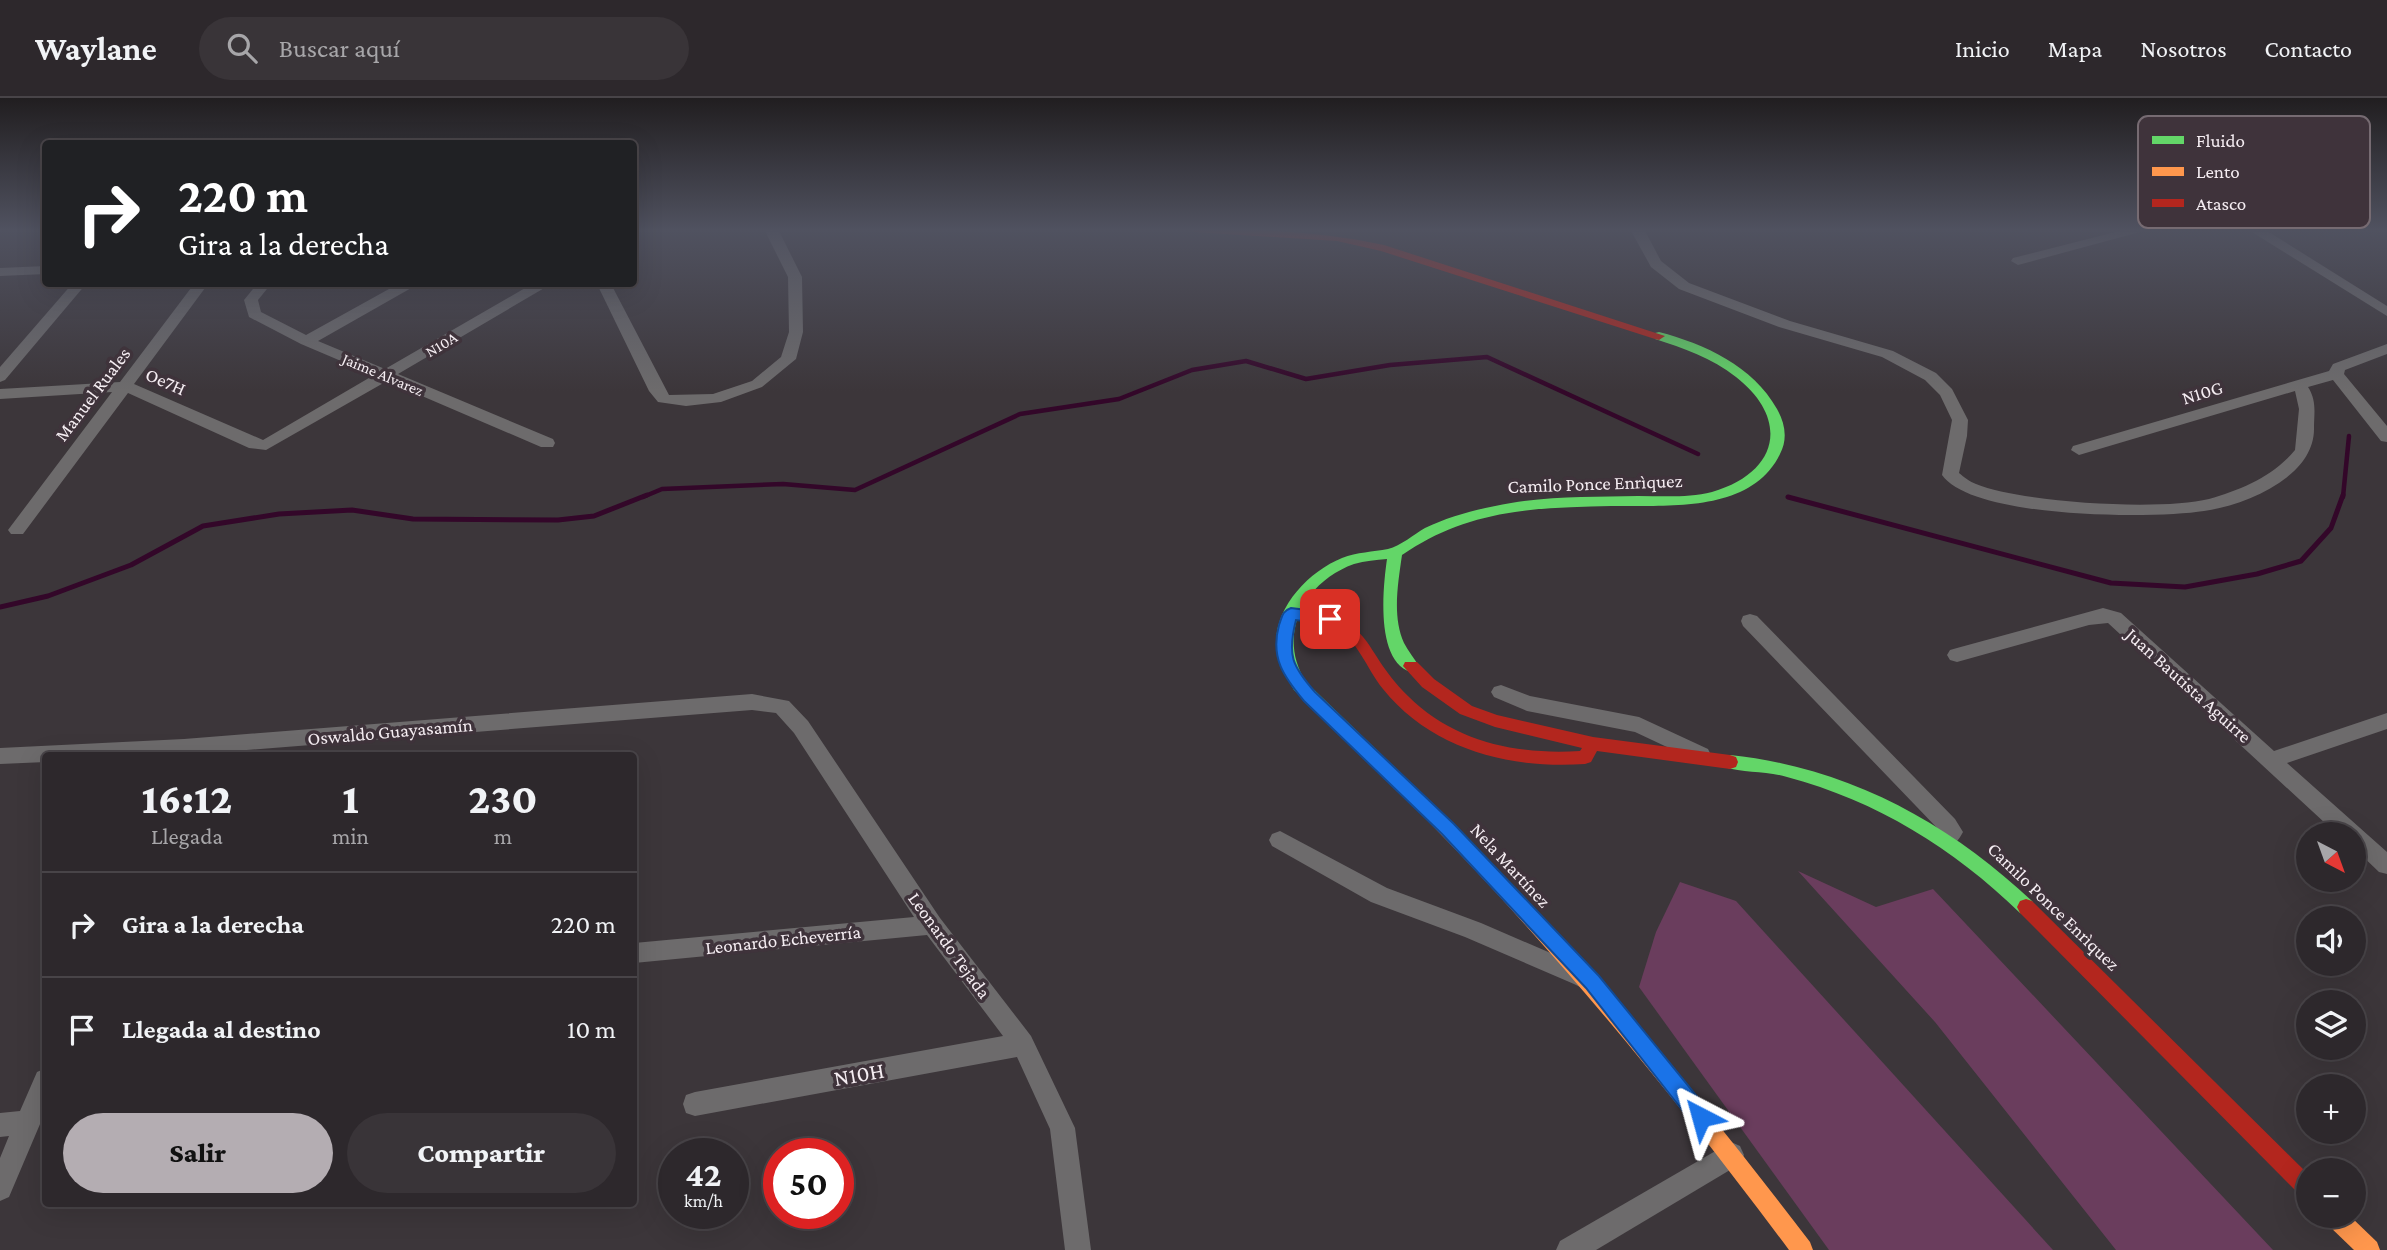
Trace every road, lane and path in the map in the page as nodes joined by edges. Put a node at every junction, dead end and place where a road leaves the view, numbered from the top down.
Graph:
1 (795, 283) edge
2 (1496, 283) edge
3 (1680, 283) edge
4 (2344, 283) edge
5 (76, 287) edge
6 (199, 287) edge
7 (262, 287) edge
8 (403, 287) edge
9 (536, 287) edge
10 (605, 287) edge
11 (2384, 307) edge
12 (306, 341) junction
13 (2387, 349) edge
14 (2336, 374) junction
15 (388, 376) junction
16 (0, 377) edge
17 (2300, 385) junction
18 (125, 386) junction
19 (0, 394) edge
20 (2387, 437) edge
21 (547, 443) dead end
22 (267, 444) joint
23 (2080, 450) dead end
24 (17, 530) dead end
25 (1395, 553) junction
26 (1291, 614) junction
27 (1750, 621) dead end
28 (1956, 655) dead end
29 (1500, 692) dead end
30 (737, 704) joint
31 (2387, 721) edge
32 (1592, 744) junction
33 (182, 752) edge
34 (42, 755) edge
35 (0, 756) edge
36 (1708, 758) junction
37 (2272, 760) junction
38 (2340, 822) edge
39 (1947, 838) junction
40 (1280, 840) dead end
41 (2366, 846) edge
42 (2387, 865) edge
43 (932, 925) junction
44 (637, 953) edge
45 (1592, 982) junction
46 (1023, 1044) junction
47 (42, 1090) edge
48 (695, 1104) dead end
49 (29, 1122) junction
50 (0, 1125) edge
51 (1731, 1155) junction
52 (2296, 1177) edge
53 (0, 1188) edge
54 (2347, 1228) edge
55 (1078, 1250) edge
56 (1569, 1250) edge
57 (1802, 1250) edge
58 (2369, 1250) edge

1 - 10 street
2 - 25 main road, Camilo Ponce Enrìquez
3 - 17 street
4 - 11 street
5 - 16 street
6 - 18 street, Manuel Ruales
7 - 12 street, Jaime Alvarez
8 - 12 street
9 - 15 street, N10A
12 - 15 street, Jaime Alvarez
13 - 14 street
14 - 17 street, N10G
14 - 20 street
15 - 21 street, Jaime Alvarez
15 - 22 street, N10A
17 - 23 street, N10G
18 - 19 street, Oe7H
18 - 22 street, Oe7H
18 - 24 street, Manuel Ruales
25 - 26 main road, Nela Martínez
25 - 32 main road, Camilo Ponce Enrìquez
26 - 32 main road
26 - 45 main road, Nela Martínez
27 - 39 street
28 - 37 street, Juan Bautista Aguirre
29 - 36 street
30 - 33 street, Oswaldo Guayasamín
30 - 43 street, Leonardo Tejada
31 - 37 street
32 - 36 main road, Camilo Ponce Enrìquez
34 - 35 street, Oswaldo Guayasamín
36 - 39 main road, Camilo Ponce Enrìquez
37 - 38 street, Juan Bautista Aguirre
39 - 52 main road, Camilo Ponce Enrìquez
40 - 45 street
41 - 42 street, Juan Bautista Aguirre
43 - 44 street, Leonardo Echeverría
43 - 46 street, Leonardo Tejada
45 - 51 main road, Nela Martínez
46 - 48 street, N10H
46 - 55 street, Leonardo Tejada
47 - 49 street
49 - 50 street
49 - 53 street
51 - 56 street
51 - 57 main road, Nela Martínez
54 - 58 main road

